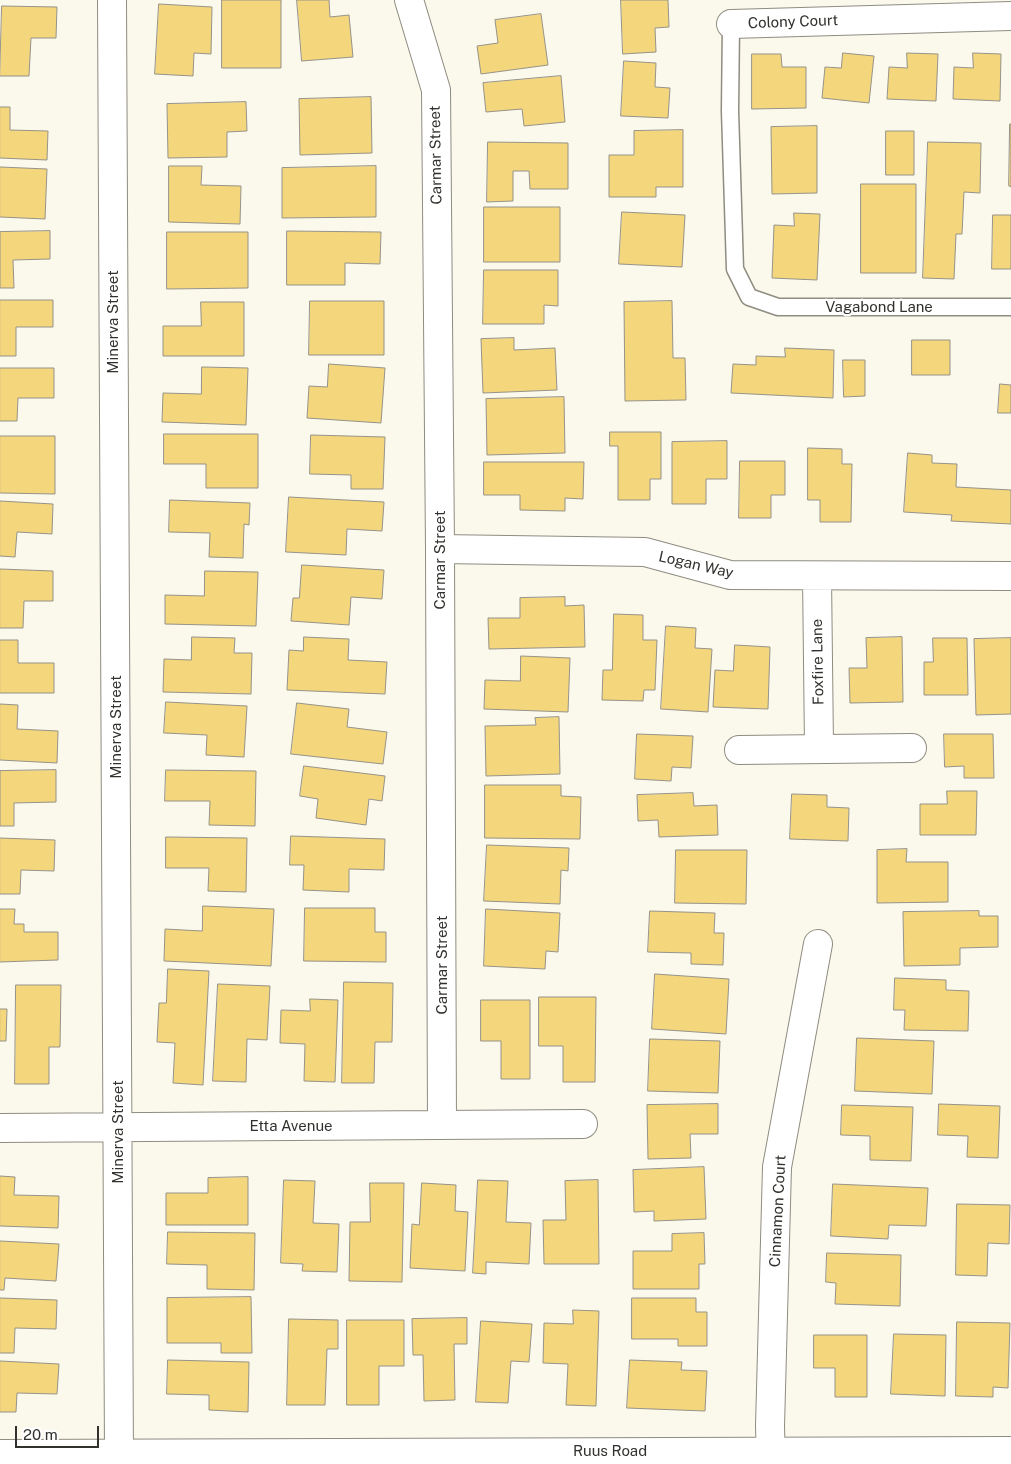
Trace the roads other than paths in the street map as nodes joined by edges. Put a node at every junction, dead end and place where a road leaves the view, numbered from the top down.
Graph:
1 (112, 0) edge
2 (409, 0) edge
3 (898, 9) edge
4 (1011, 16) edge
5 (732, 24) joint
6 (749, 297) joint
7 (1011, 307) edge
8 (440, 550) junction
9 (817, 576) junction
10 (1011, 576) edge
11 (819, 747) junction
12 (912, 748) dead end
13 (739, 750) dead end
14 (818, 944) dead end
15 (583, 1124) dead end
16 (442, 1125) junction
17 (118, 1126) junction
18 (0, 1128) edge
19 (1011, 1451) edge
20 (0, 1454) edge
21 (119, 1454) junction
22 (772, 1457) edge
23 (967, 1457) edge
24 (151, 1459) edge

1 - 17 street, Minerva Street
2 - 8 street, Carmar Street
3 - 4 street, Colony Court
3 - 5 street, Colony Court
5 - 6 lane, Colony Court
6 - 7 lane, Vagabond Lane
8 - 9 street, Logan Way
8 - 16 street, Carmar Street
9 - 10 street, Logan Way
9 - 11 street, Foxfire Lane
11 - 12 street
11 - 13 street
14 - 22 street, Cinnamon Court
15 - 16 street, Etta Avenue
16 - 17 street, Etta Avenue
17 - 18 street, Etta Avenue
17 - 21 street, Minerva Street
19 - 23 street, Ruus Road
20 - 21 street, Ruus Road
21 - 24 street, Ruus Road
22 - 23 street, Ruus Road
22 - 24 street, Ruus Road

